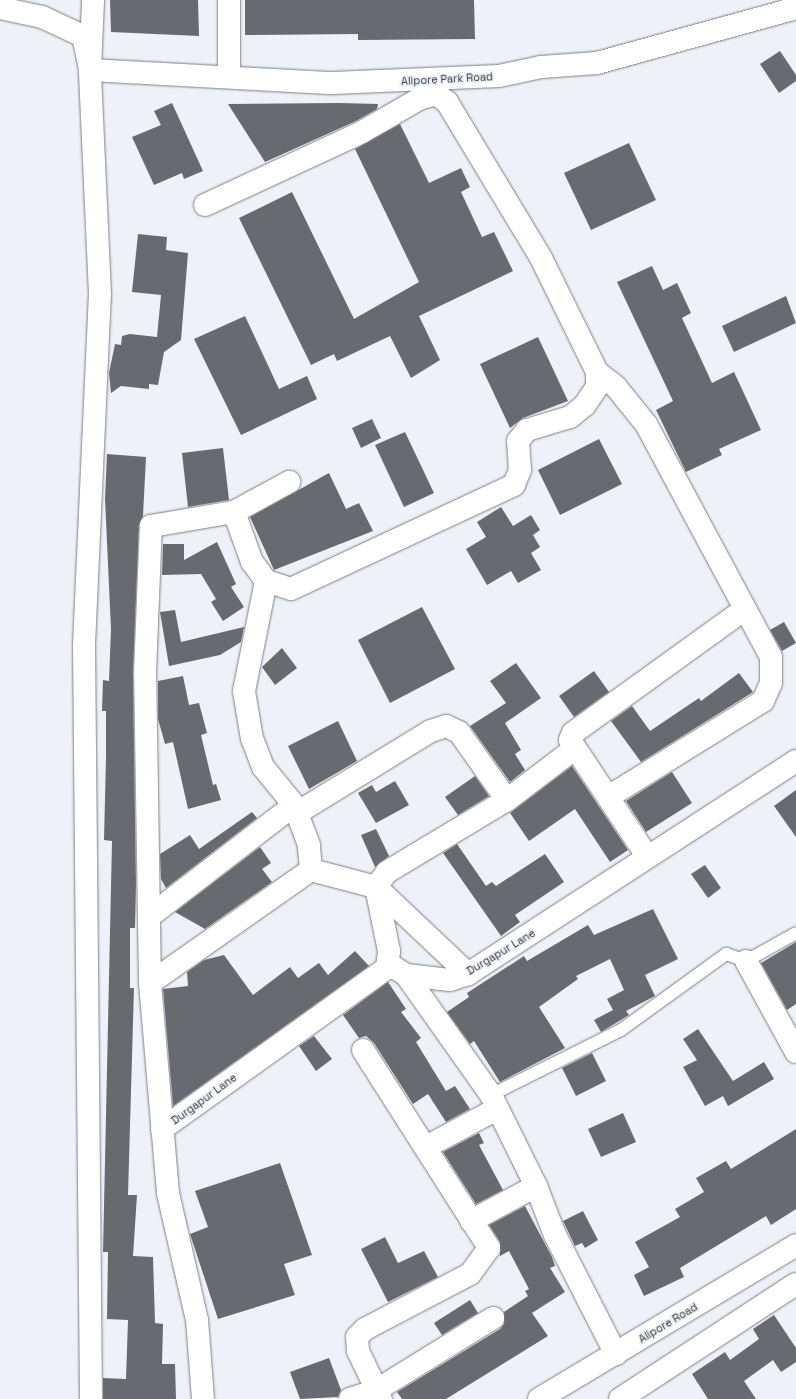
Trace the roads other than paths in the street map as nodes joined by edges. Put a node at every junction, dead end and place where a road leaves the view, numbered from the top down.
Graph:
1 (93, 0) edge
2 (229, 0) edge
3 (0, 8) edge
4 (796, 8) edge
5 (90, 70) junction
6 (229, 77) junction
7 (205, 205) dead end
8 (596, 372) junction
9 (290, 482) dead end
10 (234, 512) junction
11 (266, 581) junction
12 (745, 609) junction
13 (574, 749) junction
14 (796, 761) edge
15 (610, 796) junction
16 (507, 800) junction
17 (295, 809) junction
18 (647, 856) junction
19 (311, 870) junction
20 (376, 887) junction
21 (150, 916) junction
22 (796, 933) edge
23 (746, 960) junction
24 (396, 972) junction
25 (468, 974) junction
26 (150, 983) junction
27 (363, 1050) dead end
28 (796, 1052) edge
29 (494, 1102) junction
30 (162, 1129) junction
31 (426, 1147) junction
32 (536, 1186) junction
33 (471, 1221) junction
34 (796, 1245) edge
35 (796, 1254) edge
36 (796, 1284) edge
37 (493, 1318) dead end
38 (616, 1354) junction
39 (378, 1395) edge
40 (91, 1399) edge
41 (203, 1399) edge
42 (350, 1399) edge
43 (539, 1399) edge
44 (557, 1399) edge
45 (620, 1399) edge

1 - 5 street
2 - 6 street
3 - 5 street
4 - 6 street, Alipore Park Road
5 - 6 street, Alipore Park Road
5 - 40 street
7 - 8 street
8 - 11 street
8 - 12 street
9 - 10 street
10 - 11 street
10 - 21 street
11 - 17 street
12 - 13 street
12 - 15 street
13 - 15 street
13 - 16 street
14 - 18 street, Durgapur Lane
15 - 18 street
16 - 17 street
16 - 20 street
17 - 19 street
17 - 21 street
18 - 25 street, Durgapur Lane
19 - 20 street
19 - 26 street
20 - 24 street
20 - 25 street
21 - 26 street
22 - 23 lane
23 - 28 street
23 - 29 lane
24 - 25 street, Durgapur Lane
24 - 29 street
24 - 30 street, Durgapur Lane
26 - 30 street
27 - 31 street
29 - 31 street
29 - 32 street
30 - 41 street
31 - 33 street
32 - 33 street
32 - 38 street
33 - 39 street
34 - 38 street, Alipore Road
35 - 44 street, Alipore Road
36 - 45 street
37 - 39 street
38 - 43 street, Alipore Road
39 - 42 street

